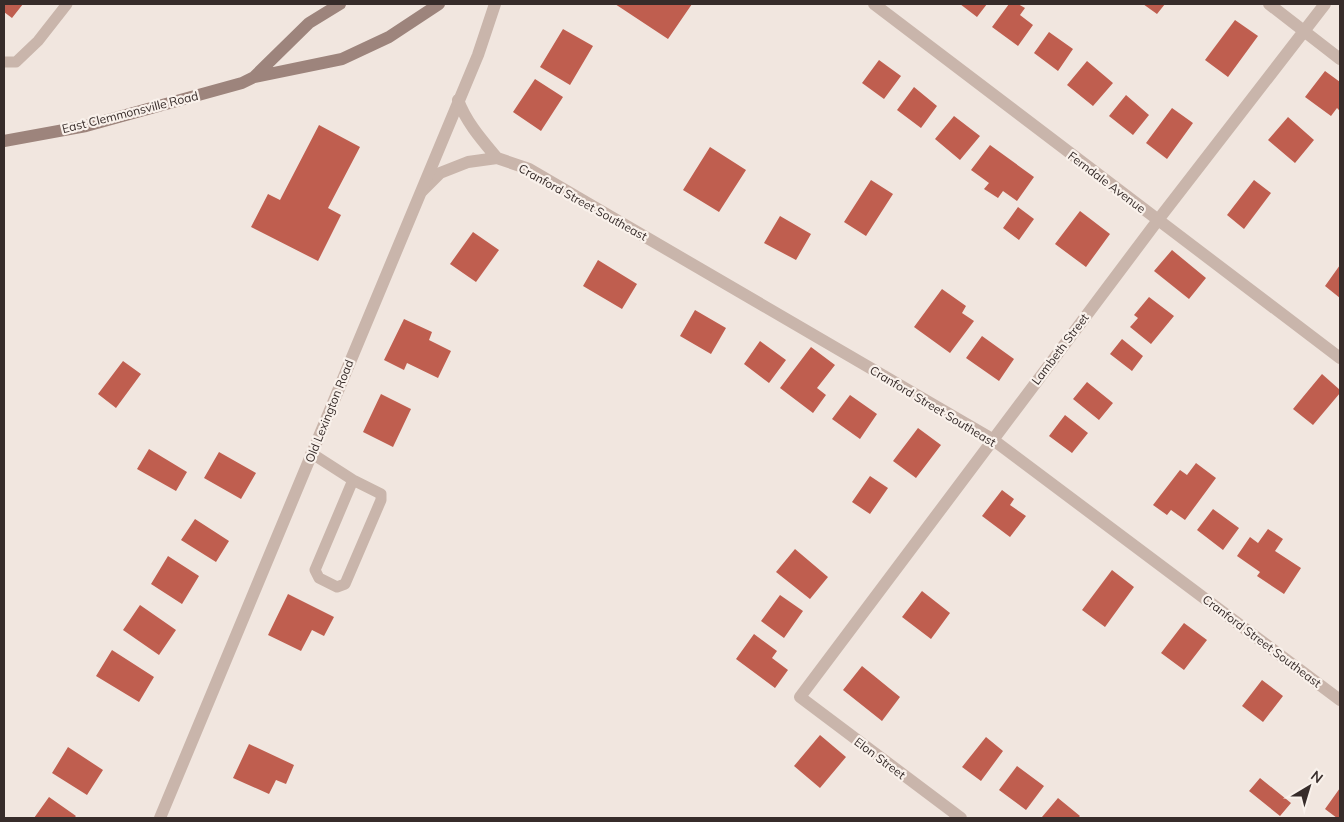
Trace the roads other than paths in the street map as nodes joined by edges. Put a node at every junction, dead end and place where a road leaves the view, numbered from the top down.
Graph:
1 (67, 4) edge
2 (340, 4) edge
3 (439, 4) edge
4 (495, 4) edge
5 (874, 4) edge
6 (1269, 4) edge
7 (1325, 4) edge
8 (1304, 32) junction
9 (1340, 59) edge
10 (4, 62) edge
11 (254, 77) junction
12 (458, 100) junction
13 (4, 141) edge
14 (497, 158) junction
15 (419, 194) junction
16 (1158, 220) junction
17 (1340, 358) edge
18 (992, 439) junction
19 (311, 453) junction
20 (353, 480) junction
21 (800, 697) joint
22 (1340, 700) edge
23 (160, 818) edge
24 (961, 818) edge

1 - 10 lane
2 - 11 main road, East Clemmonsville Road
3 - 11 main road, East Clemmonsville Road
4 - 12 street, Old Lexington Road
5 - 16 street, Ferndale Avenue
6 - 8 street
7 - 8 street, Lambeth Street
8 - 9 street
8 - 16 street, Lambeth Street
11 - 13 main road, East Clemmonsville Road
12 - 14 street
12 - 15 street, Old Lexington Road
14 - 15 street, Cranford Street Southeast
14 - 18 street, Cranford Street Southeast
15 - 19 street, Old Lexington Road
16 - 17 street, Ferndale Avenue
16 - 18 street, Lambeth Street
18 - 21 street, Lambeth Street
18 - 22 street, Cranford Street Southeast
19 - 20 lane
19 - 23 street, Old Lexington Road
20 - 20 lane
21 - 24 street, Elon Street

